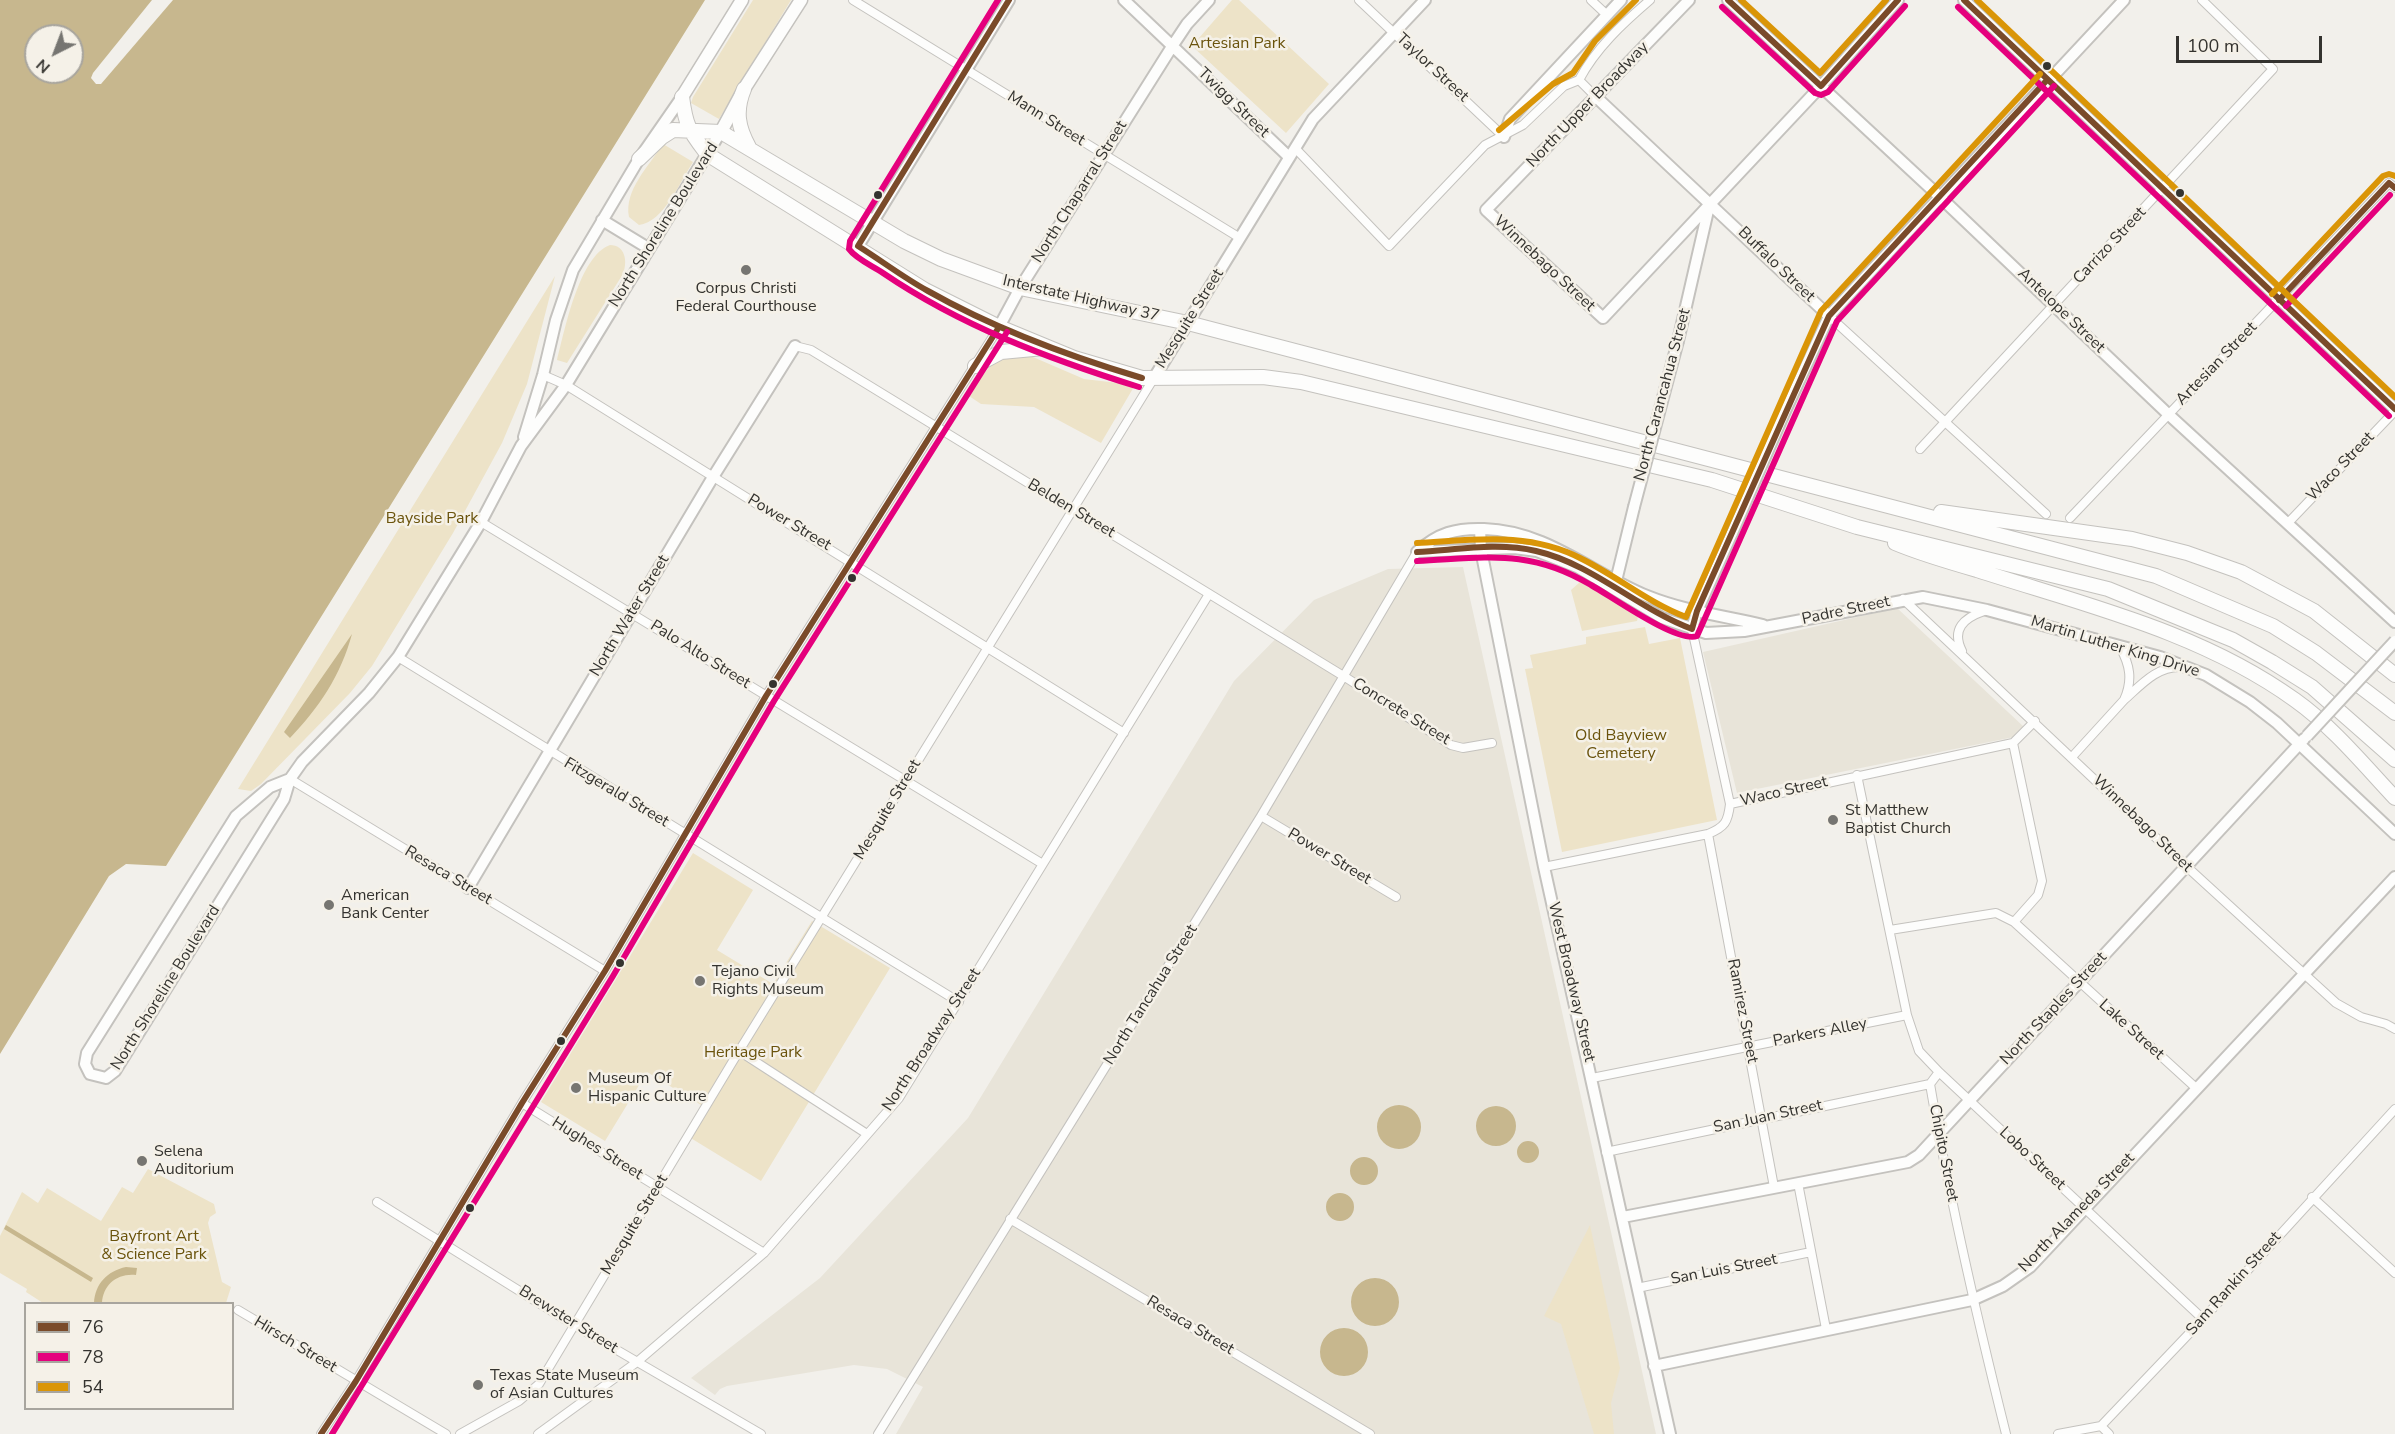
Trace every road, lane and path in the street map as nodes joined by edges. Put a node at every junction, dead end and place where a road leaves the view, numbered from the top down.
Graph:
1 (742, 0) edge
2 (801, 0) edge
3 (853, 0) edge
4 (1009, 0) edge
5 (1124, 0) edge
6 (1209, 0) edge
7 (1359, 0) edge
8 (1425, 0) edge
9 (1591, 0) edge
10 (1621, 0) edge
11 (1650, 0) edge
12 (1689, 0) edge
13 (1728, 0) edge
14 (1898, 0) edge
15 (1964, 0) edge
16 (2124, 0) edge
17 (2202, 0) edge
18 (1607, 15) junction
19 (1394, 33) junction
20 (1173, 45) junction
21 (967, 70) junction
22 (1579, 80) junction
23 (2047, 80) junction
24 (1821, 86) junction
25 (744, 89) junction
26 (682, 97) junction
27 (1596, 97) junction
28 (688, 129) junction
29 (722, 130) junction
30 (1504, 137) junction
31 (749, 147) junction
32 (1292, 153) junction
33 (707, 154) junction
34 (1104, 155) junction
35 (639, 159) junction
36 (2392, 185) edge
37 (2164, 190) junction
38 (1940, 196) junction
39 (1710, 202) junction
40 (1486, 210) joint
41 (602, 220) junction
42 (873, 221) junction
43 (1240, 238) junction
44 (858, 246) junction
45 (648, 248) junction
46 (1020, 288) junction
47 (2279, 300) junction
48 (2055, 305) junction
49 (1829, 316) junction
50 (1188, 323) junction
51 (999, 327) junction
52 (795, 346) joint
53 (1047, 347) junction
54 (975, 366) junction
55 (543, 375) junction
56 (1151, 376) junction
57 (566, 385) junction
58 (2395, 410) edge
59 (2168, 414) junction
60 (1944, 423) junction
61 (937, 428) junction
62 (521, 446) junction
63 (1920, 449) dead end
64 (713, 477) junction
65 (1851, 496) junction
66 (1072, 509) junction
67 (2046, 514) dead end
68 (2070, 519) dead end
69 (481, 522) junction
70 (2288, 523) junction
71 (1857, 527) junction
72 (1480, 529) junction
73 (1481, 550) junction
74 (1417, 552) junction
75 (852, 561) junction
76 (1615, 584) junction
77 (1209, 594) junction
78 (1923, 597) joint
79 (1903, 599) junction
80 (1987, 610) junction
81 (1696, 611) junction
82 (632, 613) junction
83 (2395, 622) edge
84 (1769, 626) junction
85 (1692, 629) junction
86 (2395, 641) edge
87 (2120, 646) junction
88 (989, 647) junction
89 (1964, 656) junction
90 (398, 657) junction
91 (2186, 667) junction
92 (2395, 675) edge
93 (1345, 677) junction
94 (766, 696) junction
95 (2124, 700) junction
96 (2395, 713) edge
97 (2035, 721) junction
98 (1124, 733) junction
99 (2303, 740) junction
100 (2342, 741) junction
101 (1492, 743) dead end
102 (2013, 743) junction
103 (548, 751) junction
104 (2072, 757) junction
105 (2395, 760) edge
106 (1857, 776) junction
107 (290, 779) junction
108 (904, 781) junction
109 (2395, 791) edge
110 (2395, 798) edge
111 (1730, 804) junction
112 (1261, 816) junction
113 (1708, 834) junction
114 (2395, 834) edge
115 (686, 835) junction
116 (1041, 863) junction
117 (2186, 866) junction
118 (1544, 867) junction
119 (2395, 877) edge
120 (468, 888) junction
121 (1396, 897) dead end
122 (822, 918) junction
123 (2014, 922) junction
124 (1890, 930) junction
125 (606, 971) junction
126 (2303, 973) junction
127 (2079, 983) junction
128 (959, 1002) junction
129 (1907, 1016) junction
130 (2395, 1029) edge
131 (1749, 1047) junction
132 (739, 1051) junction
133 (1939, 1072) junction
134 (1592, 1078) junction
135 (1930, 1084) junction
136 (2196, 1088) junction
137 (1969, 1101) junction
138 (522, 1103) junction
139 (2395, 1109) edge
140 (1762, 1118) junction
141 (867, 1134) junction
142 (1939, 1134) junction
143 (1606, 1152) junction
144 (1798, 1183) junction
145 (657, 1187) junction
146 (1774, 1187) junction
147 (2312, 1197) junction
148 (377, 1202) dead end
149 (2084, 1208) junction
150 (1623, 1216) junction
151 (1010, 1219) junction
152 (440, 1243) junction
153 (1811, 1252) junction
154 (764, 1253) junction
155 (2395, 1273) edge
156 (1637, 1288) junction
157 (1972, 1300) junction
158 (238, 1310) dead end
159 (2203, 1319) junction
160 (574, 1325) junction
161 (1826, 1329) junction
162 (637, 1362) junction
163 (1654, 1366) junction
164 (356, 1381) junction
165 (2101, 1426) junction
166 (321, 1434) edge
167 (446, 1434) edge
168 (460, 1434) edge
169 (538, 1434) edge
170 (761, 1434) edge
171 (878, 1434) edge
172 (1370, 1434) edge
173 (1670, 1434) edge
174 (2006, 1434) edge
175 (2058, 1434) edge
176 (2109, 1434) edge

1 - 26 main road, North Shoreline Boulevard
2 - 25 main road, North Shoreline Boulevard
3 - 21 street, Mann Street
4 - 21 street
5 - 20 street, Twigg Street
6 - 20 street, North Chaparral Street
7 - 19 street, Taylor Street
8 - 19 street, Mesquite Street
9 - 18 street
10 - 18 street
11 - 22 street
12 - 27 street, North Upper Broadway
13 - 24 street, Antelope Street
14 - 24 street
15 - 23 street
16 - 23 street
17 - 37 street, Carrizo Street
18 - 30 street
19 - 30 street, Taylor Street
19 - 32 street, Mesquite Street
20 - 32 street, Twigg Street
20 - 34 street, North Chaparral Street
21 - 34 street, Mann Street
21 - 42 street
22 - 27 street, Buffalo Street
22 - 30 street
23 - 37 street
23 - 38 street
24 - 38 street, Antelope Street
24 - 39 street
25 - 29 main road, North Shoreline Boulevard
25 - 31 highway
26 - 28 highway
26 - 35 street, North Shoreline Boulevard
27 - 39 street, Buffalo Street
27 - 40 street, North Upper Broadway
28 - 29 highway, Interstate Highway 37
28 - 33 highway
28 - 35 highway, Interstate Highway 37
29 - 31 highway, Interstate Highway 37
29 - 33 street, North Shoreline Boulevard
30 - 32 street, Twigg Street
31 - 42 highway, Interstate Highway 37
32 - 43 street, Mesquite Street
33 - 44 highway
33 - 45 street, North Shoreline Boulevard
34 - 43 street, Mann Street
34 - 46 street, North Chaparral Street
35 - 41 street, North Shoreline Boulevard
36 - 47 street, Artesian Street
37 - 47 street
37 - 48 street, Carrizo Street
38 - 48 street, Antelope Street
38 - 49 street
39 - 40 street, Winnebago Street
39 - 49 street, Buffalo Street
39 - 76 street, North Carancahua Street, bridge
41 - 45 street
41 - 55 street, North Shoreline Boulevard
42 - 44 street
42 - 46 highway, Interstate Highway 37
43 - 50 street, Mesquite Street
44 - 51 highway
45 - 57 street, North Shoreline Boulevard
46 - 50 highway, Interstate Highway 37
46 - 51 street, North Chaparral Street
47 - 58 street
47 - 59 street, Artesian Street
48 - 59 street, Antelope Street
48 - 60 street, Carrizo Street
49 - 60 street, Buffalo Street
49 - 81 street, bridge
50 - 56 street, Mesquite Street
50 - 65 highway, Interstate Highway 37
51 - 53 highway
51 - 54 street, North Chaparral Street
52 - 61 street, Belden Street
52 - 64 street, North Water Street
53 - 54 highway
53 - 56 highway
54 - 61 street, North Chaparral Street
55 - 57 street, Power Street
55 - 62 street, North Shoreline Boulevard
56 - 66 street, Mesquite Street
56 - 71 highway
57 - 62 street, North Shoreline Boulevard
57 - 64 street, Power Street
58 - 70 street, Waco Street
59 - 68 street, Artesian Street
59 - 70 street, Antelope Street
60 - 63 street, Carrizo Street
60 - 67 street, Buffalo Street
61 - 66 street, Belden Street
61 - 75 street, North Chaparral Street
62 - 69 street, North Shoreline Boulevard
64 - 75 street, Power Street
64 - 82 street, North Water Street
65 - 92 highway
65 - 96 highway
66 - 77 street, Belden Street
66 - 88 street, Mesquite Street
69 - 82 street, Palo Alto Street
69 - 90 street, North Shoreline Boulevard
70 - 83 street, Antelope Street
71 - 100 highway
71 - 105 highway
72 - 73 street, West Broadway Street
72 - 74 street, Padre Street
72 - 76 street, Padre Street
73 - 74 street, Padre Street
73 - 76 street, Padre Street
73 - 118 street, West Broadway Street
74 - 93 street, North Tancahua Street
75 - 88 street, Power Street
75 - 94 street, North Chaparral Street
76 - 81 street, Padre Street
76 - 85 street, Padre Street
77 - 93 street, Belden Street
77 - 98 street, North Broadway Street
78 - 79 street, Padre Street
78 - 80 street, Martin Luther King Drive
79 - 84 street, Padre Street
79 - 89 street, Winnebago Street
80 - 87 street, Martin Luther King Drive
80 - 89 street
81 - 84 street, Padre Street
81 - 85 street
82 - 94 street, Palo Alto Street
82 - 103 street, North Water Street
84 - 85 street, Padre Street
85 - 111 street
86 - 99 street, North Staples Street, bridge
87 - 91 street, Martin Luther King Drive
87 - 95 street
88 - 98 street, Power Street
88 - 108 street, Mesquite Street
89 - 97 street, Winnebago Street
90 - 103 street, Fitzgerald Street
90 - 107 street, North Shoreline Boulevard
91 - 95 street
91 - 99 street, Martin Luther King Drive
93 - 101 street, Concrete Street
93 - 112 street, North Tancahua Street
94 - 108 street, Palo Alto Street
94 - 115 street, North Chaparral Street
95 - 104 street
97 - 102 street
97 - 104 street, Winnebago Street
98 - 116 street, North Broadway Street
99 - 114 street, Martin Luther King Drive
99 - 117 street, North Staples Street
100 - 109 highway
100 - 110 highway
102 - 106 street, Waco Street
102 - 123 street
103 - 115 street, Fitzgerald Street
103 - 120 street, North Water Street
104 - 117 street, Winnebago Street
106 - 111 street, Waco Street
106 - 124 street
107 - 107 street, North Shoreline Boulevard
107 - 120 street, Resaca Street
108 - 116 street, Palo Alto Street
108 - 122 street, Mesquite Street
111 - 113 street, Waco Street
112 - 121 street, Power Street
112 - 151 street, North Tancahua Street
113 - 118 street, Waco Street
113 - 131 street, Ramirez Street
115 - 122 street, Fitzgerald Street
115 - 125 street, North Chaparral Street
116 - 128 street, North Broadway Street
117 - 126 street, Winnebago Street
117 - 127 street, North Staples Street
118 - 134 street, West Broadway Street
119 - 126 street, North Alameda Street
120 - 125 street, Resaca Street
122 - 128 street, Fitzgerald Street
122 - 132 street, Mesquite Street
123 - 124 street, Lake Street
123 - 127 street, Lake Street
124 - 129 street
125 - 138 street, North Chaparral Street
126 - 130 street, Winnebago Street
126 - 136 street, North Alameda Street
127 - 136 street, Lake Street
127 - 137 street, North Staples Street
128 - 141 street, North Broadway Street
129 - 131 street, Parkers Alley
129 - 133 street
131 - 134 street, Parkers Alley
131 - 140 street, Ramirez Street
132 - 141 street
132 - 145 street, Mesquite Street
133 - 135 street, Chipito Street
133 - 137 street, Lobo Street
134 - 143 street, West Broadway Street
135 - 140 street, San Juan Street
135 - 142 street, Chipito Street
136 - 149 street, North Alameda Street
137 - 142 street, North Staples Street
137 - 149 street, Lobo Street
138 - 145 street, Hughes Street
138 - 152 street, North Chaparral Street
139 - 147 street, Sam Rankin Street
140 - 143 street, San Juan Street
140 - 146 street, Ramirez Street
141 - 154 street, North Broadway Street
142 - 144 street, North Staples Street
142 - 157 street, Chipito Street
143 - 150 street, West Broadway Street
144 - 146 street, North Staples Street
144 - 153 street
145 - 154 street, Hughes Street
145 - 160 street, Mesquite Street
146 - 150 street, North Staples Street
147 - 155 street
147 - 159 street, Sam Rankin Street
148 - 152 street, Brewster Street
149 - 157 street, North Alameda Street
149 - 159 street, Lobo Street
150 - 156 street, West Broadway Street
151 - 171 street, North Tancahua Street
151 - 172 street, Resaca Street
152 - 160 street, Brewster Street
152 - 164 street, North Chaparral Street
153 - 156 street, San Luis Street
153 - 161 street
154 - 162 street, North Broadway Street
156 - 163 street, West Broadway Street
157 - 161 street, North Alameda Street
157 - 174 street, Chipito Street
158 - 164 street, Hirsch Street
159 - 165 street, Sam Rankin Street
160 - 162 street, Brewster Street
160 - 168 street, Mesquite Street
161 - 163 street, North Alameda Street
162 - 169 street, North Broadway Street
162 - 170 street, Brewster Street
163 - 173 street, West Broadway Street
164 - 166 street, North Chaparral Street
164 - 167 street, Hirsch Street
165 - 175 street
165 - 176 street

